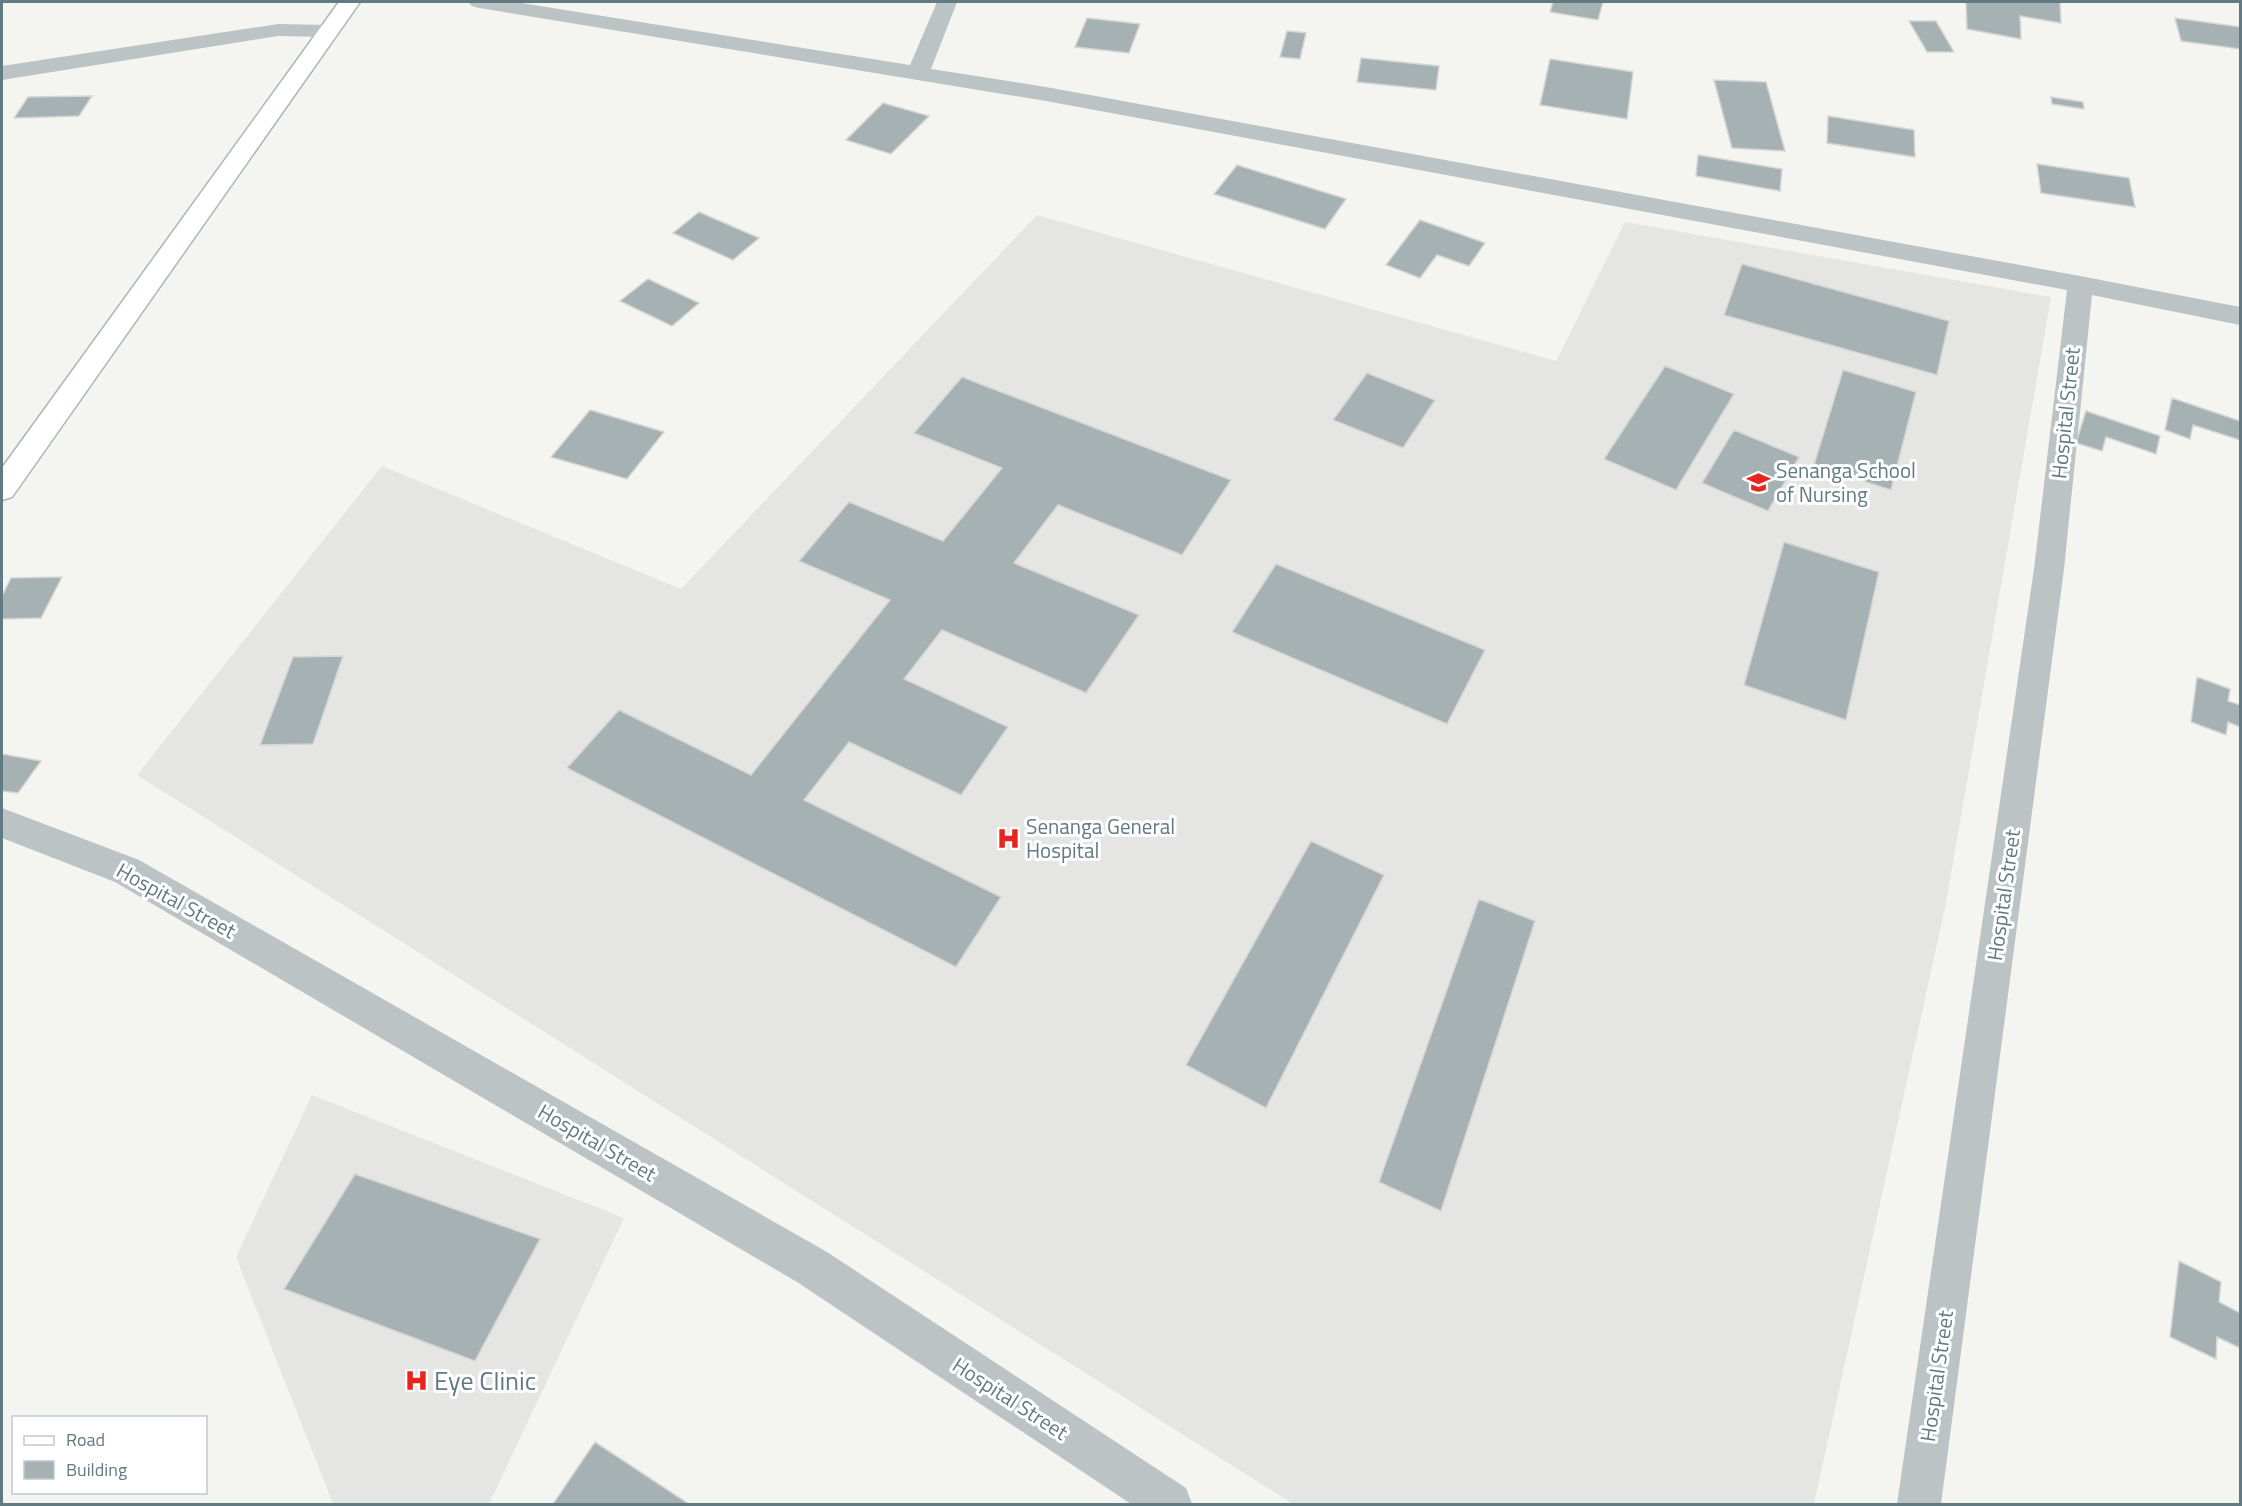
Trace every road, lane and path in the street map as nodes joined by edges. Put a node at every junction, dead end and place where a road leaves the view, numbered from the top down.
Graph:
1 (349, 2) edge
2 (479, 2) edge
3 (947, 2) edge
4 (328, 31) junction
5 (2, 73) edge
6 (918, 73) junction
7 (2080, 284) junction
8 (2241, 316) edge
9 (2, 489) edge
10 (2, 823) edge
11 (1170, 1504) edge
12 (1919, 1504) edge

1 - 4 street
2 - 6 street
3 - 6 street
4 - 5 street
4 - 9 street
6 - 7 street
7 - 8 street
7 - 12 street, Hospital Street
10 - 11 street, Hospital Street

